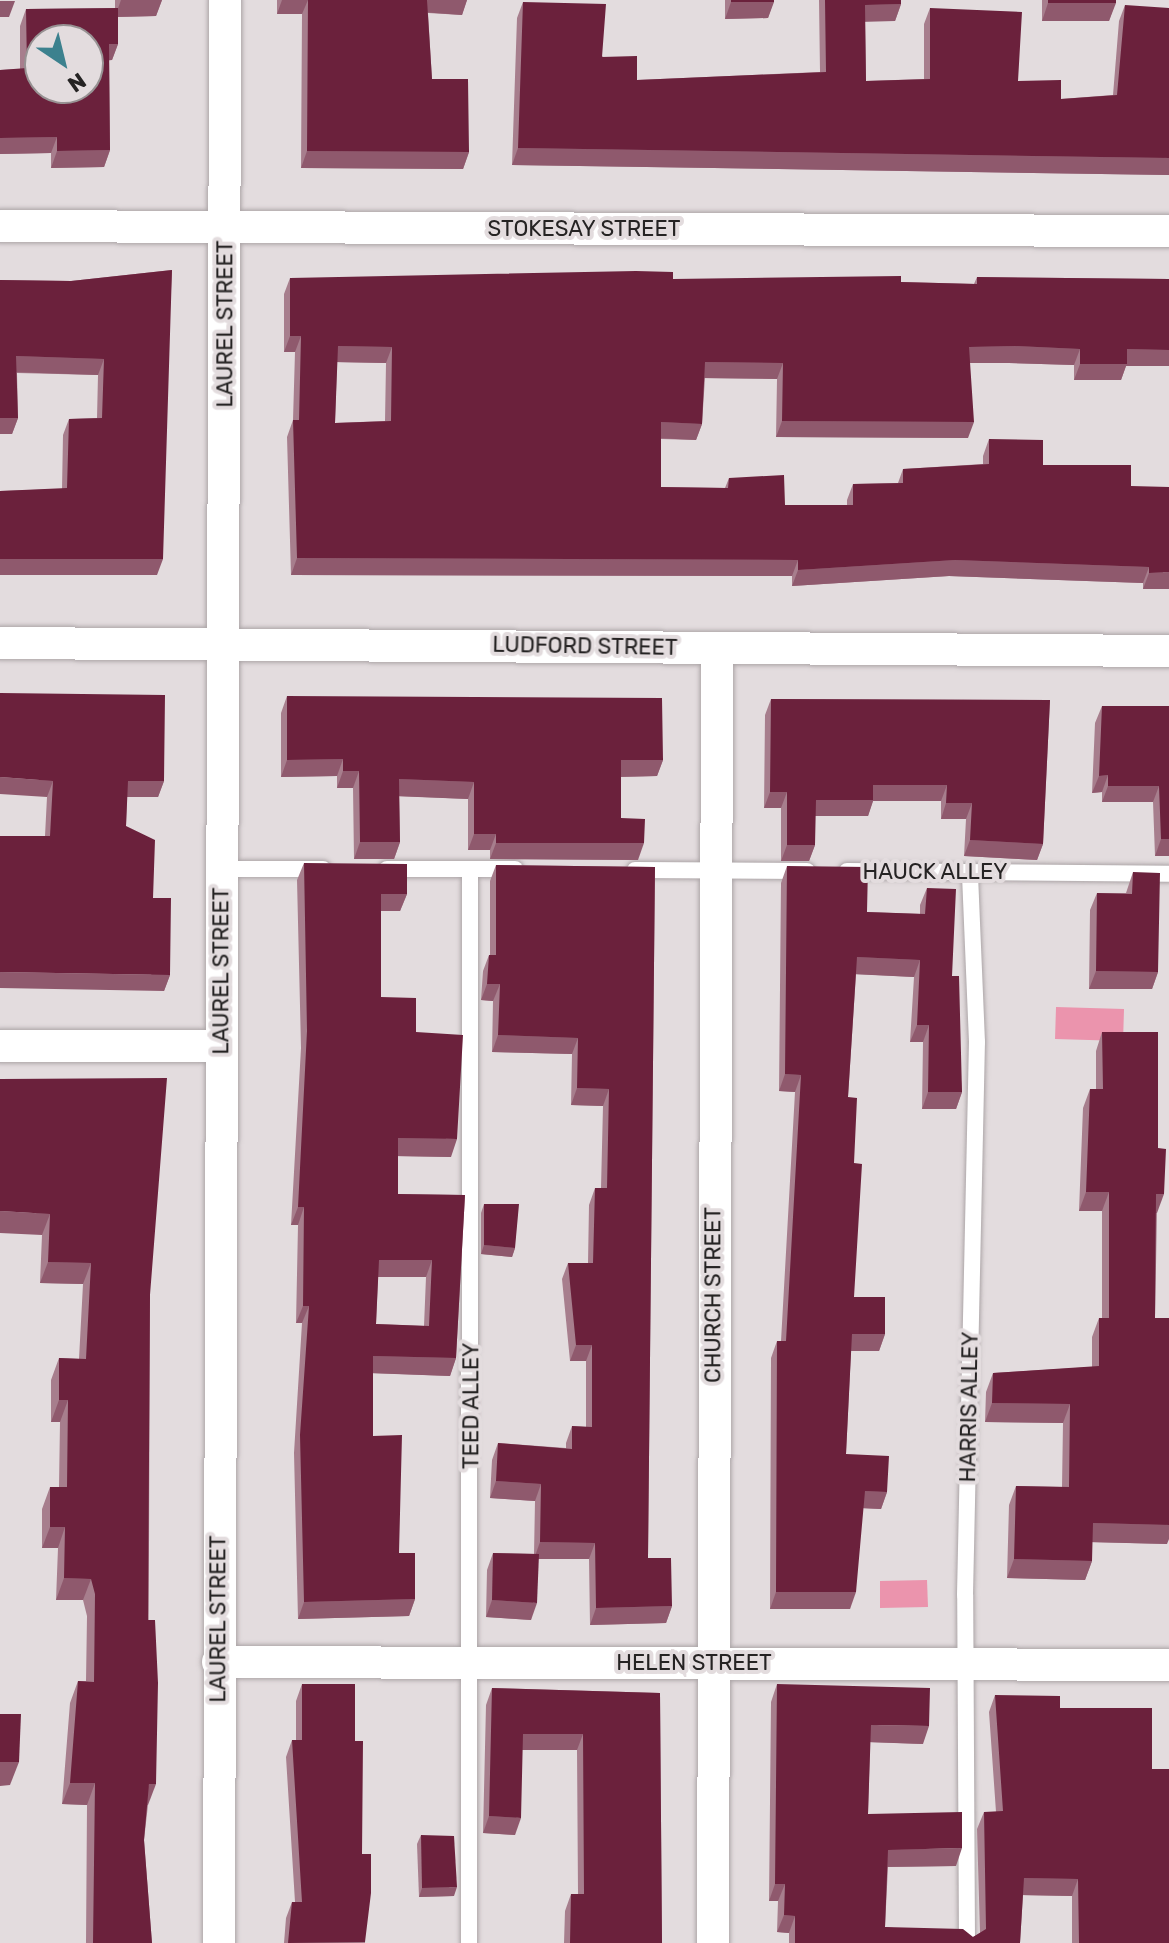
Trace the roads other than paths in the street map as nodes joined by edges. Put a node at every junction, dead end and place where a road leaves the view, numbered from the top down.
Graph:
1 (225, 0) edge
2 (0, 226) edge
3 (225, 227) junction
4 (1169, 231) edge
5 (0, 643) edge
6 (225, 645) junction
7 (717, 648) junction
8 (1169, 651) edge
9 (221, 869) junction
10 (470, 869) junction
11 (531, 870) edge
12 (621, 870) edge
13 (712, 871) junction
14 (970, 872) junction
15 (1169, 874) edge
16 (0, 1046) edge
17 (221, 1046) junction
18 (218, 1662) junction
19 (470, 1663) junction
20 (714, 1663) junction
21 (966, 1663) junction
22 (1169, 1665) edge
23 (219, 1943) edge
24 (469, 1943) edge
25 (713, 1943) edge
26 (967, 1943) edge

1 - 3 street, LAUREL STREET
2 - 3 street, STOKESAY STREET
3 - 4 street, STOKESAY STREET
3 - 6 street, LAUREL STREET
5 - 6 street, LUDFORD STREET
6 - 7 street, LUDFORD STREET
6 - 9 street, LAUREL STREET
7 - 8 street, LUDFORD STREET
7 - 13 street, CHURCH STREET
9 - 10 lane
9 - 17 street, LAUREL STREET
10 - 11 lane
10 - 19 lane, TEED ALLEY
12 - 13 lane, HAUCK ALLEY
13 - 14 lane, HAUCK ALLEY
13 - 20 street, CHURCH STREET
14 - 15 lane, HAUCK ALLEY
14 - 21 lane, HARRIS ALLEY
16 - 17 street
17 - 18 street, LAUREL STREET
18 - 19 street, HELEN STREET
18 - 23 street, LAUREL STREET
19 - 20 street, HELEN STREET
19 - 24 lane, TEED ALLEY
20 - 21 street, HELEN STREET
20 - 25 street, CHURCH STREET
21 - 22 street, HELEN STREET
21 - 26 lane, HARRIS ALLEY

